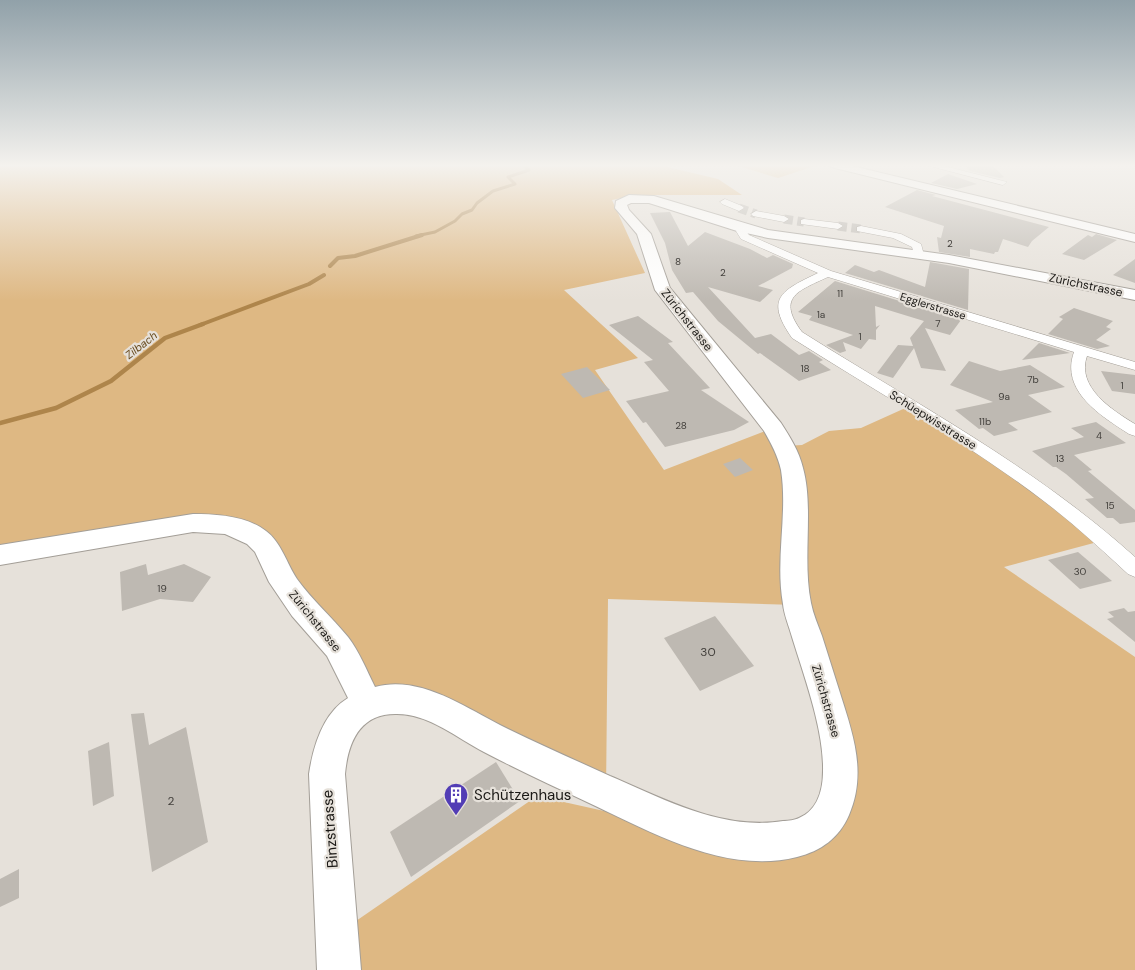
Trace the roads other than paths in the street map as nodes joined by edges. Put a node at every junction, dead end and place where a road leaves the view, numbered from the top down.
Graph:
1 (622, 210) edge
2 (710, 210) edge
3 (737, 210) tunnel mouth
4 (1021, 210) edge
5 (746, 217) junction
6 (784, 219) tunnel mouth
7 (804, 222) tunnel mouth
8 (838, 226) tunnel mouth
9 (861, 229) tunnel mouth
10 (1135, 238) edge
11 (919, 255) junction
12 (827, 273) junction
13 (1135, 295) edge
14 (1082, 350) junction
15 (1135, 366) edge
16 (1135, 431) edge
17 (0, 555) edge
18 (1135, 569) edge
19 (368, 705) junction
20 (339, 970) edge

1 - 19 main road, Zürichstrasse
2 - 5 main road, Zürichstrasse
3 - 5 street
4 - 10 main road
5 - 6 street
5 - 11 main road, Zürichstrasse
5 - 12 street, Egglerstrasse
7 - 8 street
9 - 11 street
11 - 13 main road, Zürichstrasse
12 - 14 street, Egglerstrasse
12 - 18 street, Schüepwisstrasse
14 - 15 street, Egglerstrasse
14 - 16 street
17 - 19 main road, Zürichstrasse
19 - 20 main road, Binzstrasse

